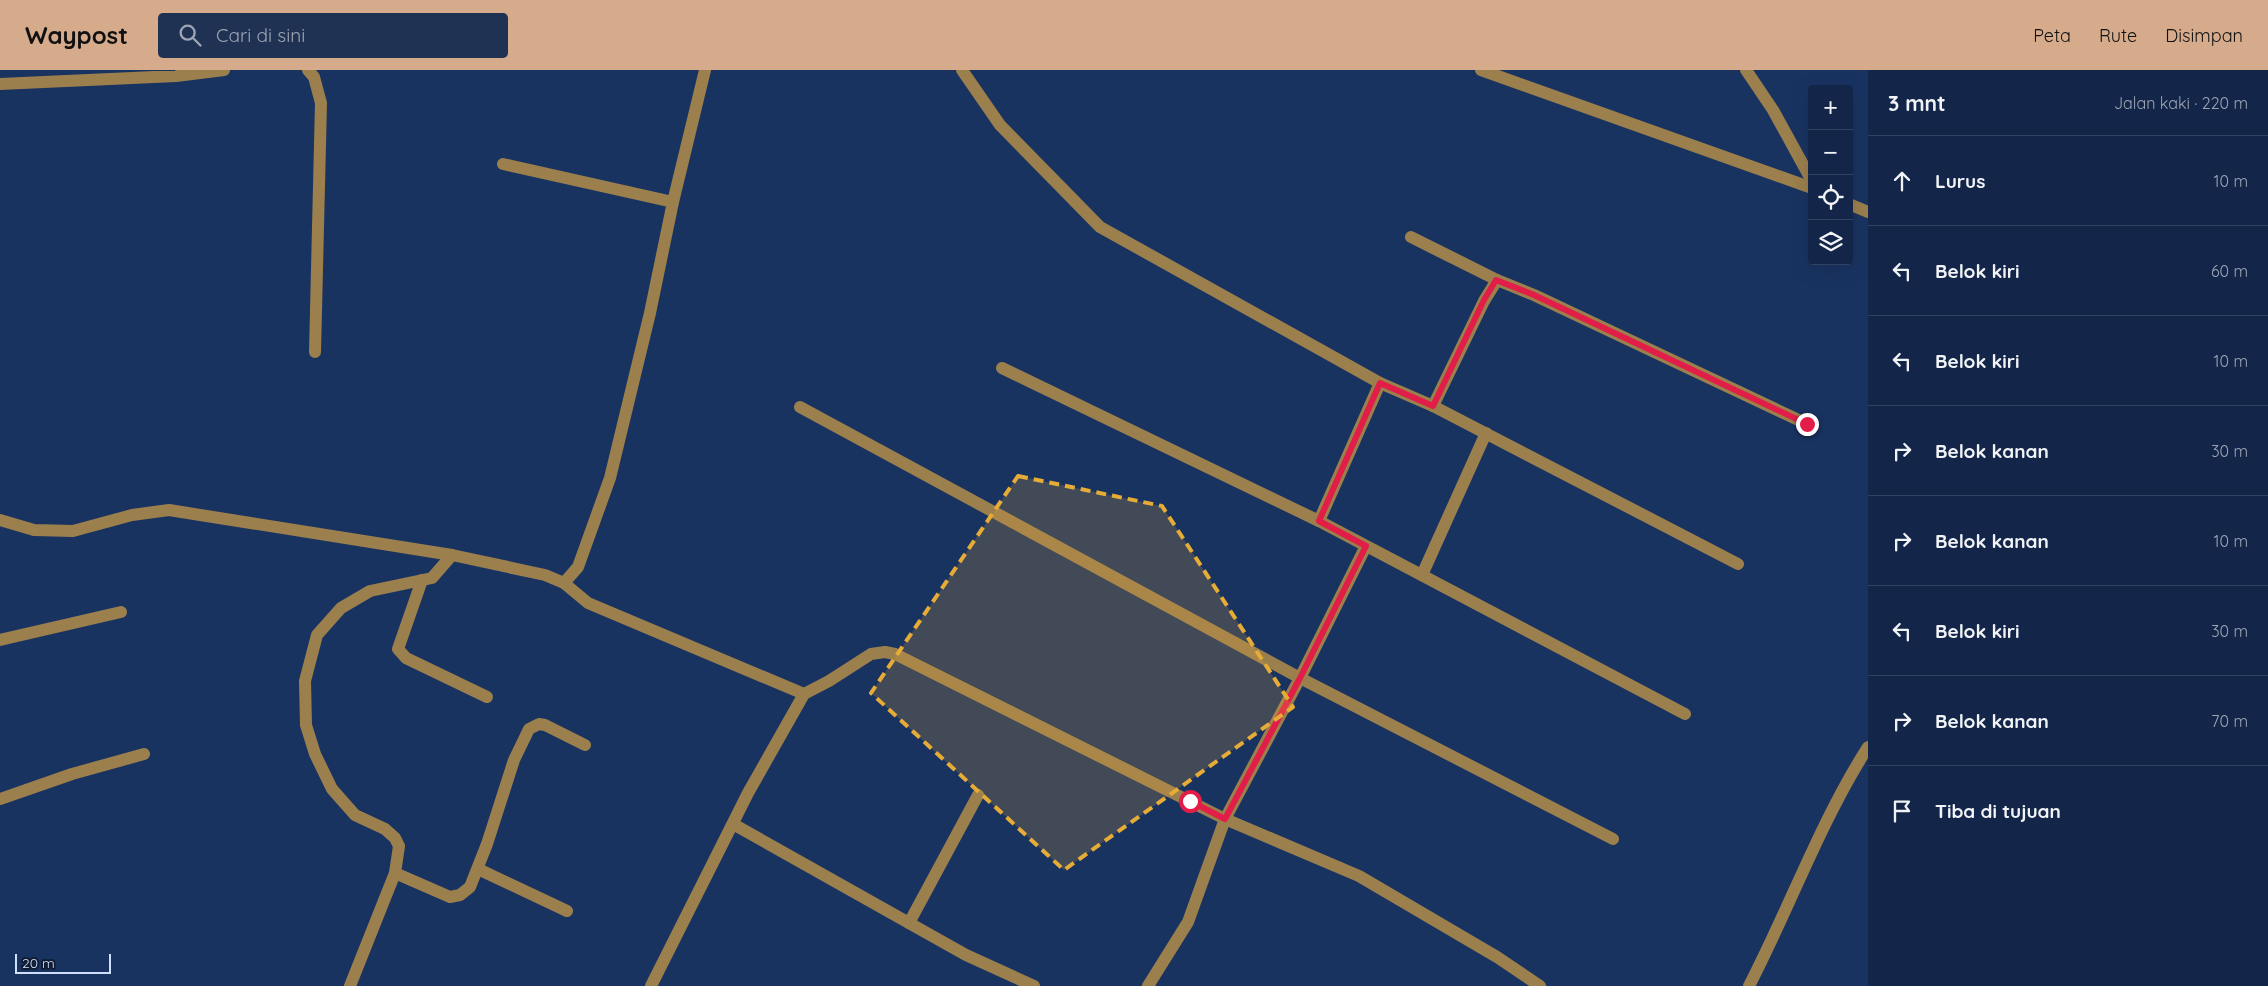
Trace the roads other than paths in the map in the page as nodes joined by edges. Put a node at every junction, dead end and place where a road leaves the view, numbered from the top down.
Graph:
1 (224, 70) edge
2 (308, 70) edge
3 (704, 70) edge
4 (962, 70) edge
5 (1481, 70) edge
6 (1746, 70) edge
7 (0, 84) edge
8 (503, 164) dead end
9 (1809, 175) edge
10 (1808, 187) edge
11 (673, 202) junction
12 (1853, 206) edge
13 (1868, 212) edge
14 (1411, 237) dead end
15 (1496, 280) junction
16 (315, 352) dead end
17 (1002, 368) dead end
18 (1380, 383) junction
19 (1433, 406) junction
20 (800, 407) dead end
21 (1807, 424) dead end
22 (1486, 433) junction
23 (0, 520) edge
24 (1319, 521) junction
25 (1366, 546) junction
26 (452, 555) junction
27 (1738, 564) dead end
28 (1422, 575) junction
29 (422, 580) junction
30 (564, 583) junction
31 (121, 612) dead end
32 (0, 640) edge
33 (1300, 678) junction
34 (804, 694) junction
35 (487, 697) dead end
36 (1685, 714) dead end
37 (585, 745) dead end
38 (1868, 747) edge
39 (144, 754) dead end
40 (978, 795) dead end
41 (0, 799) edge
42 (1225, 819) junction
43 (733, 824) junction
44 (1613, 839) dead end
45 (478, 868) junction
46 (395, 873) junction
47 (567, 911) dead end
48 (909, 923) junction
49 (350, 986) edge
50 (651, 986) edge
51 (1034, 986) edge
52 (1148, 986) edge
53 (1540, 986) edge
54 (1749, 986) edge

1 - 7 street
2 - 16 street
3 - 11 street
4 - 18 street
5 - 10 street
6 - 9 street
8 - 11 street
11 - 30 street
12 - 13 street
14 - 15 street
15 - 19 street
15 - 21 street
17 - 24 street
18 - 19 street
18 - 24 street
19 - 22 street
20 - 33 street
22 - 27 street
22 - 28 street
23 - 26 street
24 - 25 street
25 - 28 street
25 - 33 street
26 - 29 street
26 - 30 street
28 - 36 street
29 - 35 street
29 - 46 street
30 - 34 street
31 - 32 street
33 - 42 street
33 - 44 street
34 - 42 street
34 - 43 street
37 - 45 street
38 - 54 street
39 - 41 street
40 - 48 street
42 - 52 street
42 - 53 street
43 - 48 street
43 - 50 street
45 - 46 street
45 - 47 street
46 - 49 street
48 - 51 street

